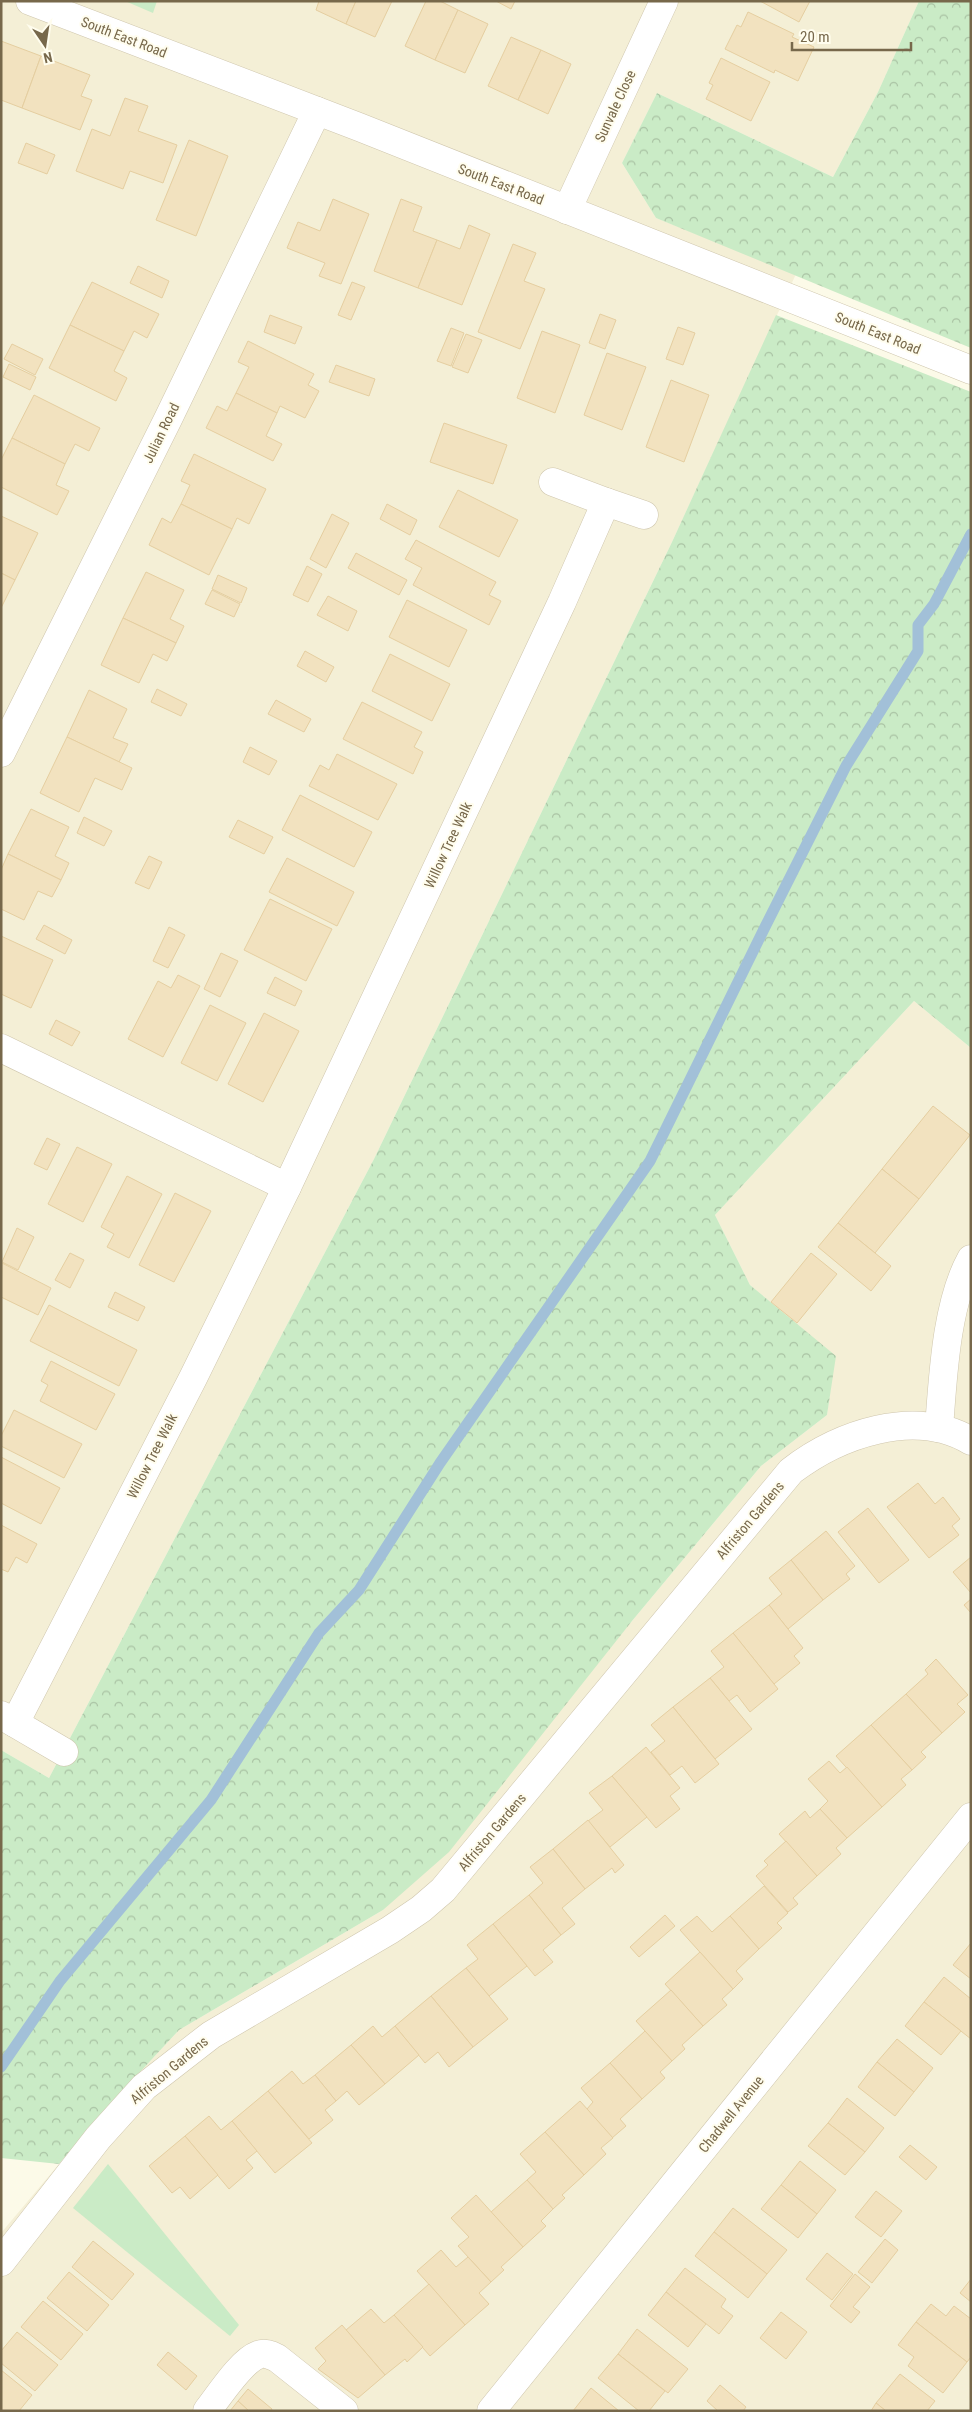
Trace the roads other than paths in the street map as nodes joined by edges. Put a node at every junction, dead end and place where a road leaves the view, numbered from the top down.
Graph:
1 (30, 1) edge
2 (664, 1) edge
3 (317, 111) junction
4 (567, 210) junction
5 (971, 370) edge
6 (552, 482) dead end
7 (606, 502) junction
8 (644, 515) dead end
9 (1, 753) edge
10 (1, 1048) edge
11 (286, 1187) junction
12 (971, 1259) edge
13 (939, 1428) junction
14 (971, 1441) edge
15 (8, 1719) edge
16 (64, 1752) dead end
17 (971, 1817) edge
18 (1, 2262) edge
19 (207, 2411) edge
20 (344, 2411) edge
21 (491, 2411) edge

1 - 3 street, South East Road
2 - 4 street, Sunvale Close
3 - 4 street, South East Road
3 - 9 street, Julian Road
4 - 5 street, South East Road
6 - 7 street
7 - 8 street
7 - 11 street, Willow Tree Walk
10 - 11 street
11 - 15 street, Willow Tree Walk
12 - 13 street
13 - 14 street, Alfriston Gardens
13 - 18 street, Alfriston Gardens
15 - 16 street, Willow Tree Walk
17 - 21 street, Chadwell Avenue
19 - 20 street

